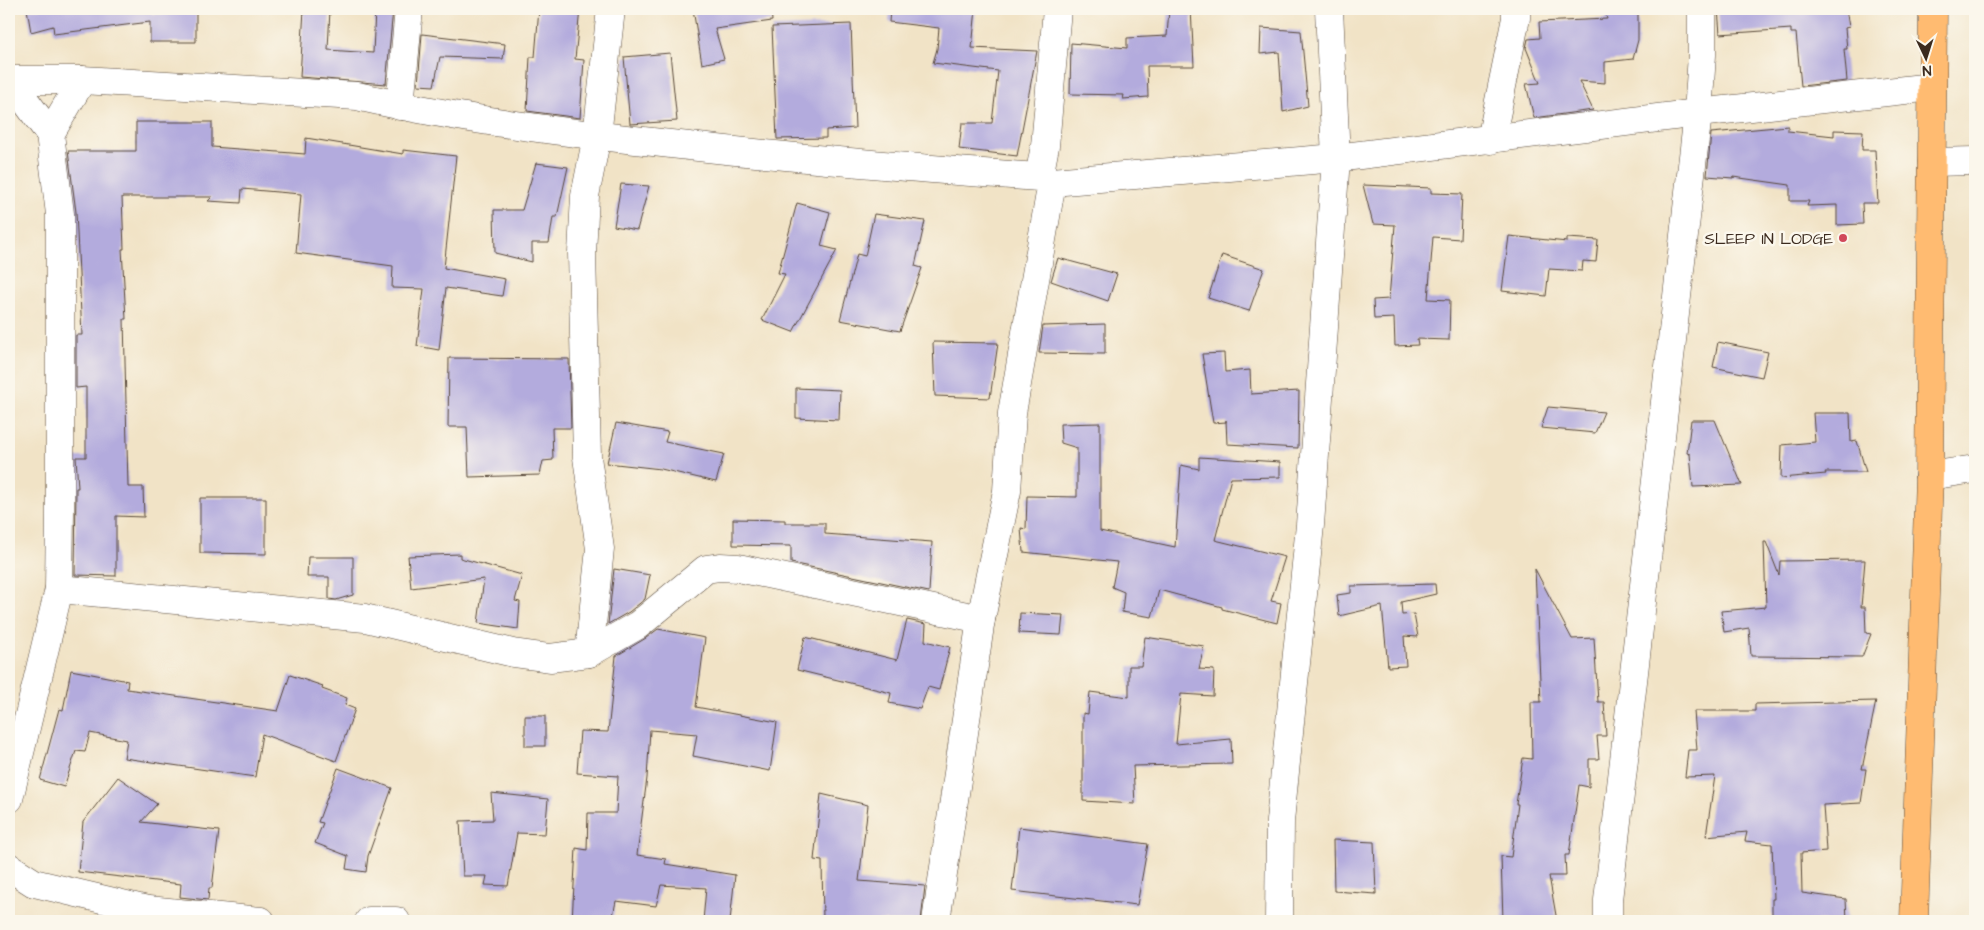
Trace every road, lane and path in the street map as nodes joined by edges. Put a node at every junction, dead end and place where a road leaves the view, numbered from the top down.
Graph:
1 (409, 9) edge
2 (611, 9) edge
3 (1057, 9) edge
4 (1329, 9) edge
5 (1516, 9) edge
6 (1702, 9) edge
7 (1934, 9) edge
8 (10, 80) edge
9 (82, 80) junction
10 (1932, 87) junction
11 (400, 106) junction
12 (1698, 113) junction
13 (50, 134) junction
14 (597, 136) junction
15 (1491, 140) junction
16 (1336, 158) junction
17 (1975, 161) edge
18 (1932, 162) junction
19 (1045, 179) junction
20 (1975, 470) edge
21 (1928, 476) junction
22 (59, 589) junction
23 (981, 619) junction
24 (589, 653) junction
25 (9, 799) edge
26 (9, 867) edge
27 (261, 921) edge
28 (369, 921) edge
29 (396, 921) edge
30 (936, 921) edge
31 (1279, 921) edge
32 (1608, 921) edge
33 (1914, 921) edge

1 - 11 street
2 - 14 street
3 - 19 street
4 - 16 street
5 - 15 street
6 - 12 street
7 - 10 main road
8 - 9 street
8 - 13 street
9 - 11 street
9 - 13 street
10 - 12 street
10 - 18 main road
11 - 14 street
12 - 15 street
12 - 32 street
13 - 22 street
14 - 19 street
14 - 24 street
15 - 16 street
16 - 19 street
16 - 31 street
17 - 18 street
18 - 21 main road
19 - 23 street
20 - 21 street
21 - 33 main road
22 - 24 street
22 - 25 street
23 - 24 street
23 - 30 street
26 - 27 street
28 - 29 street

